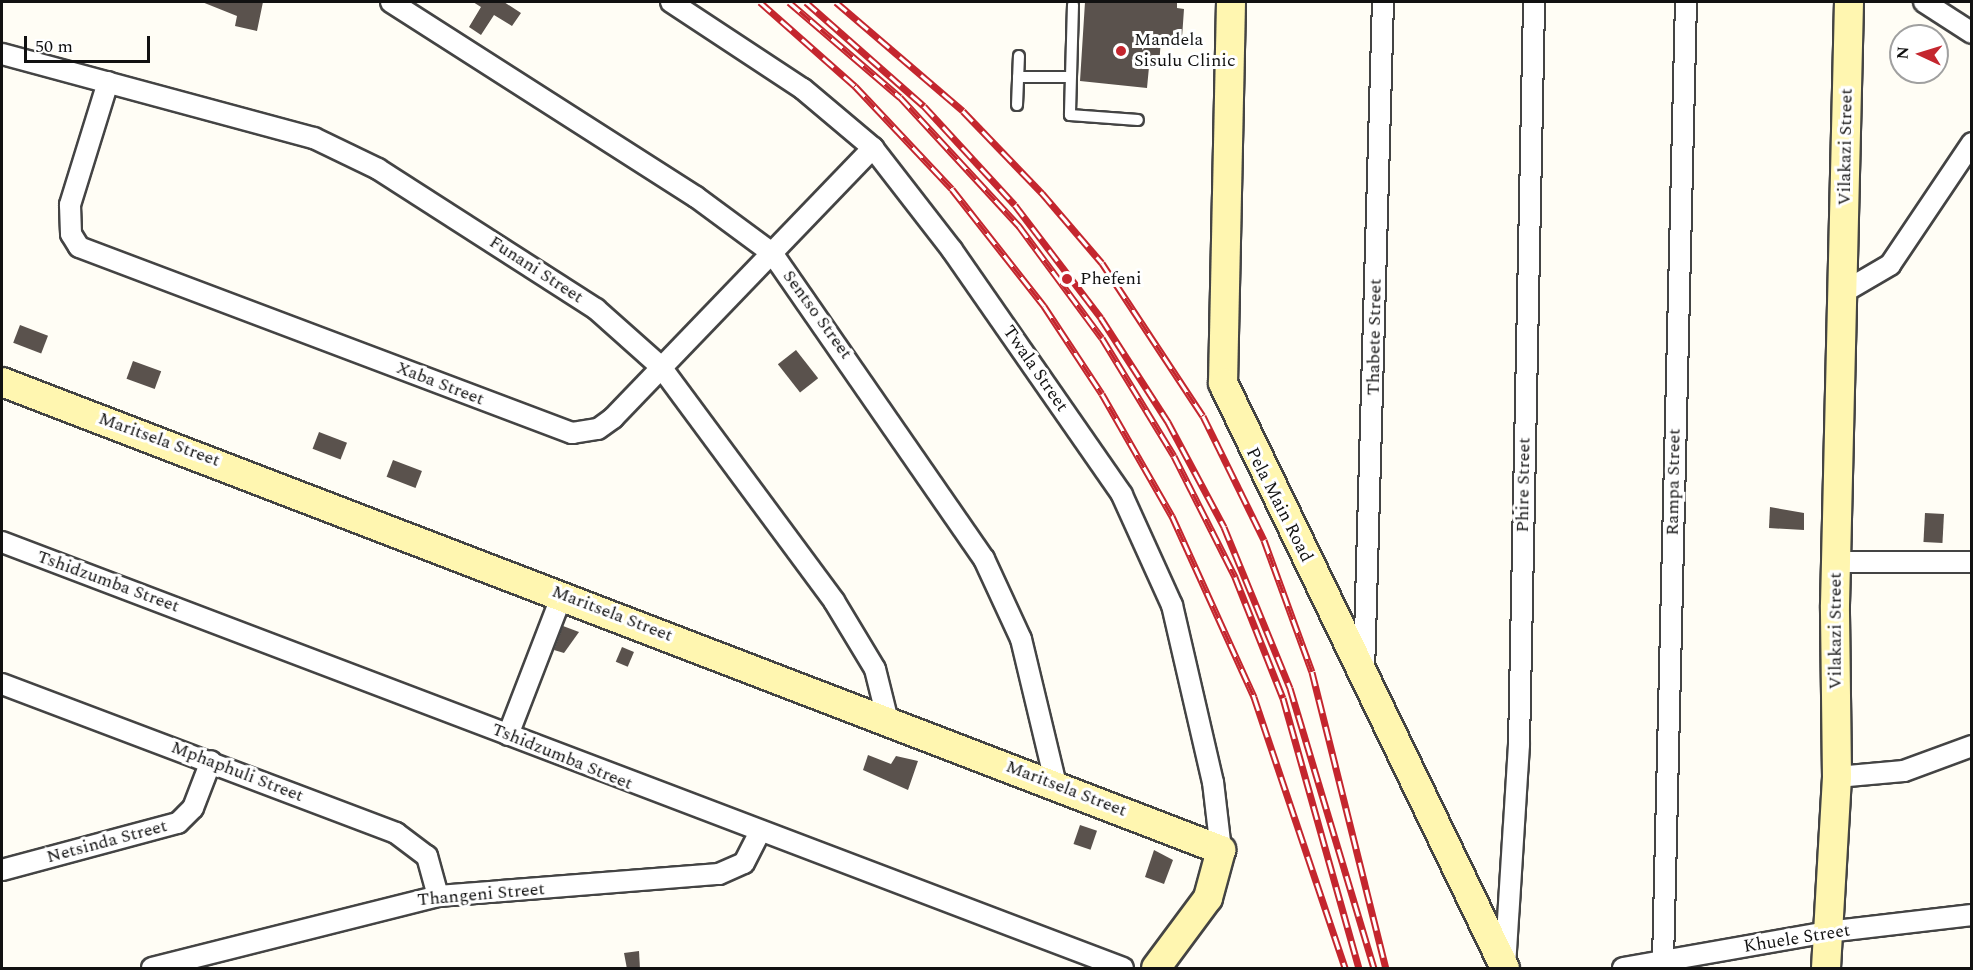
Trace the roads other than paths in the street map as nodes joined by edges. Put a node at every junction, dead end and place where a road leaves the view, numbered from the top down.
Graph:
1 (391, 2) edge
2 (671, 2) edge
3 (1231, 2) edge
4 (1383, 2) edge
5 (1534, 2) edge
6 (1686, 2) edge
7 (1849, 2) edge
8 (1923, 2) edge
9 (1073, 5) dead end
10 (1971, 33) edge
11 (2, 54) edge
12 (1018, 56) dead end
13 (1018, 77) junction
14 (1068, 77) junction
15 (108, 82) junction
16 (1017, 105) dead end
17 (1138, 120) dead end
18 (1971, 143) edge
19 (873, 148) junction
20 (772, 253) junction
21 (1842, 293) junction
22 (661, 367) junction
23 (2, 382) edge
24 (2, 542) edge
25 (1836, 562) junction
26 (1971, 562) edge
27 (562, 595) junction
28 (1364, 672) junction
29 (2, 684) edge
30 (888, 721) junction
31 (508, 735) junction
32 (1971, 746) edge
33 (212, 761) junction
34 (1837, 777) junction
35 (1056, 784) junction
36 (760, 831) junction
37 (1221, 850) junction
38 (2, 870) edge
39 (438, 896) junction
40 (1971, 915) edge
41 (1827, 932) junction
42 (1663, 962) junction
43 (160, 967) edge
44 (1123, 969) edge
45 (1156, 969) edge
46 (1505, 969) edge
47 (1623, 969) edge
48 (1826, 969) edge

1 - 20 street, Sentso Street
2 - 19 street, Twala Street
3 - 28 street, Pela Main Road
4 - 28 street, Thabete Street
5 - 46 street, Phire Street
6 - 42 street, Rampa Street
7 - 21 street, Vilakazi Street
8 - 10 street
9 - 14 lane
11 - 15 street, Funani Street
12 - 13 lane
13 - 14 lane
13 - 16 lane
14 - 17 lane
15 - 22 street, Funani Street
15 - 22 street, Xaba Street
18 - 21 street
19 - 20 street, Xaba Street
19 - 37 street, Twala Street
20 - 22 street, Xaba Street
20 - 35 street, Sentso Street
21 - 25 street, Vilakazi Street
22 - 30 street, Funani Street
23 - 27 street, Maritsela Street
24 - 31 street, Tshidzumba Street
25 - 26 street
25 - 34 street, Vilakazi Street
27 - 30 street, Maritsela Street
27 - 31 street
28 - 46 street, Pela Main Road
29 - 33 street, Mphaphuli Street
30 - 35 street, Maritsela Street
31 - 36 street, Tshidzumba Street
32 - 34 street
33 - 38 street, Netsinda Street
33 - 39 street, Mphaphuli Street
34 - 41 street, Vilakazi Street
35 - 37 street, Maritsela Street
36 - 39 street, Thangeni Street
36 - 44 street, Tshidzumba Street
37 - 45 street
39 - 43 street, Thangeni Street
40 - 41 street, Khuele Street
41 - 42 street, Khuele Street
41 - 48 street, Vilakazi Street
42 - 47 street, Khuele Street

